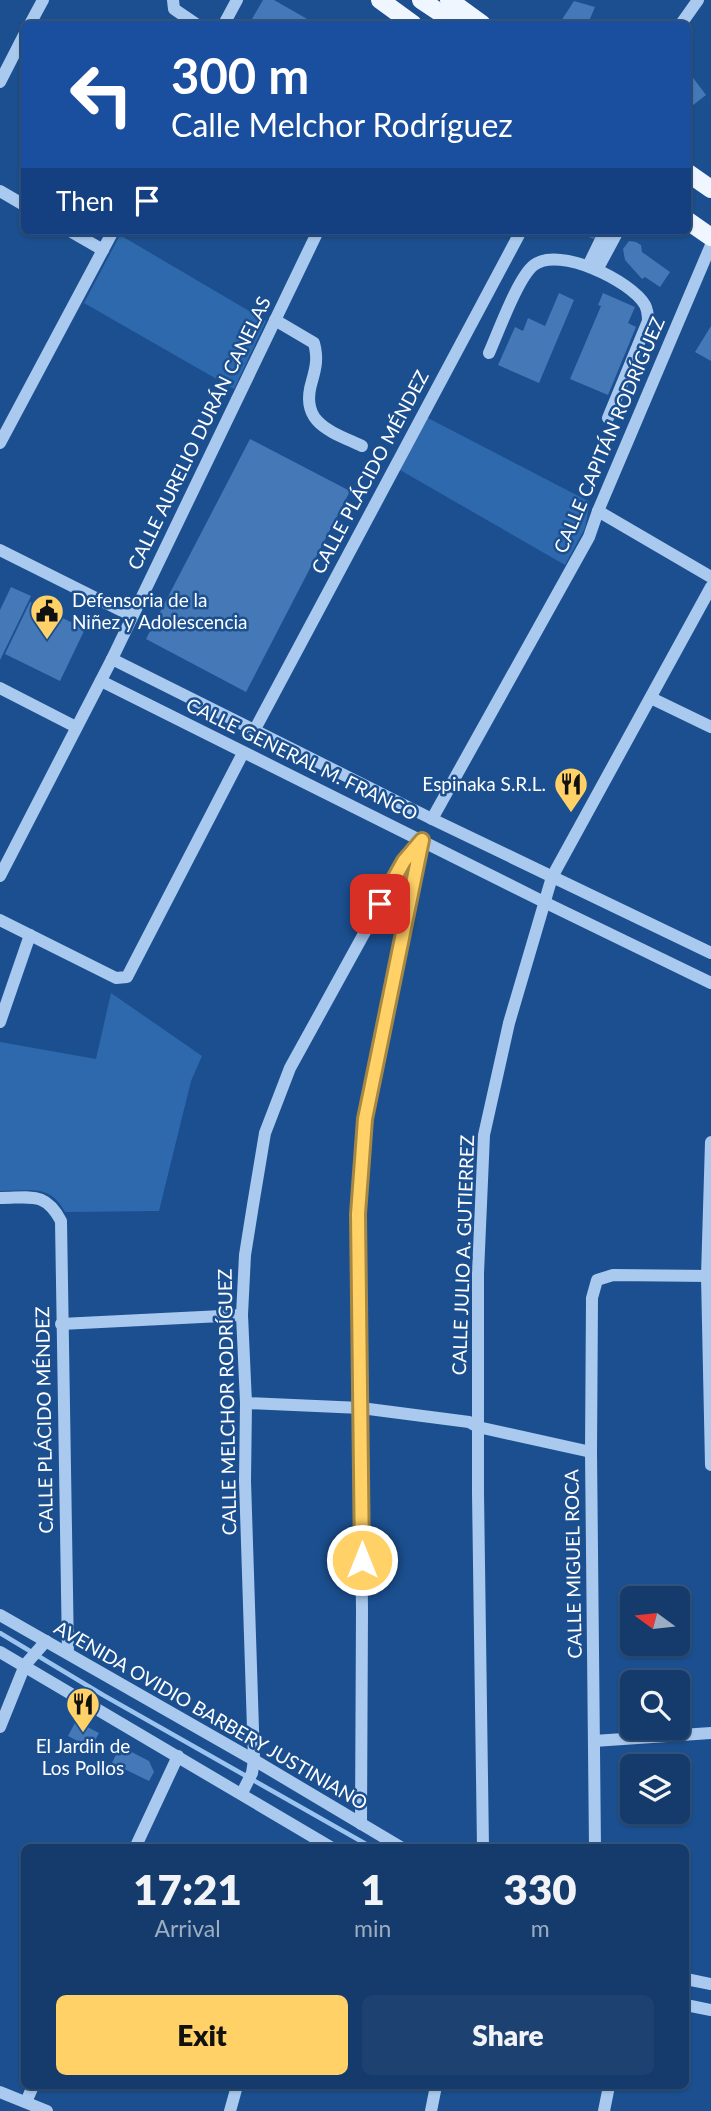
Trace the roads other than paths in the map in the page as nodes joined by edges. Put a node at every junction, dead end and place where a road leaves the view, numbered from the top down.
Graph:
1 (43, 0) edge
2 (173, 0) edge
3 (237, 0) edge
4 (380, 0) edge
5 (421, 0) edge
6 (449, 0) edge
7 (698, 0) edge
8 (32, 21) edge
9 (191, 21) edge
10 (226, 21) edge
11 (409, 21) edge
12 (452, 21) edge
13 (478, 21) edge
14 (683, 21) edge
15 (21, 41) edge
16 (0, 82) edge
17 (691, 175) edge
18 (711, 189) edge
19 (0, 191) edge
20 (21, 203) edge
21 (691, 223) edge
22 (77, 235) edge
23 (111, 235) edge
24 (316, 235) edge
25 (519, 235) edge
26 (604, 235) edge
27 (615, 235) edge
28 (711, 237) edge
29 (711, 245) edge
30 (103, 250) junction
31 (593, 268) junction
32 (275, 320) junction
33 (489, 353) dead end
34 (608, 418) dead end
35 (0, 443) edge
36 (362, 446) dead end
37 (598, 511) junction
38 (0, 550) edge
39 (711, 577) edge
40 (711, 587) edge
41 (132, 616) junction
42 (112, 659) junction
43 (101, 681) junction
44 (0, 688) edge
45 (173, 690) junction
46 (651, 698) junction
47 (163, 711) junction
48 (76, 727) junction
49 (711, 727) edge
50 (254, 731) junction
51 (243, 753) junction
52 (432, 819) junction
53 (422, 840) junction
54 (0, 876) edge
55 (552, 877) junction
56 (544, 902) junction
57 (0, 920) edge
58 (30, 934) junction
59 (711, 953) edge
60 (711, 984) edge
61 (0, 1022) edge
62 (711, 1142) edge
63 (0, 1198) edge
64 (709, 1276) edge
65 (242, 1315) junction
66 (61, 1324) junction
67 (246, 1403) junction
68 (361, 1408) junction
69 (478, 1427) junction
70 (591, 1452) junction
71 (711, 1465) edge
72 (0, 1615) edge
73 (0, 1652) edge
74 (68, 1653) junction
75 (35, 1654) junction
76 (0, 1727) edge
77 (711, 1734) edge
78 (594, 1741) junction
79 (178, 1756) junction
80 (253, 1766) junction
81 (244, 1789) junction
82 (361, 1824) junction
83 (307, 1842) edge
84 (137, 1844) edge
85 (395, 1844) edge
86 (482, 1844) edge
87 (595, 1844) edge
88 (689, 1980) edge
89 (711, 1984) edge
90 (689, 2006) edge
91 (711, 2010) edge
92 (32, 2089) edge
93 (236, 2089) edge
94 (435, 2089) edge
95 (608, 2089) edge
96 (0, 2092) edge
97 (26, 2102) junction
98 (47, 2111) edge
99 (230, 2111) edge
100 (431, 2111) edge
101 (604, 2111) edge

1 - 8 street
2 - 9 street
3 - 10 street
4 - 11 main road
5 - 12 main road
6 - 13 main road
7 - 14 street
15 - 16 street
17 - 18 main road
19 - 20 street
21 - 28 main road
22 - 30 street
23 - 30 street
24 - 32 street, CALLE AURELIO DURÁN CANELAS
25 - 50 street, CALLE PLÁCIDO MÉNDEZ
26 - 31 street
27 - 31 street
29 - 37 street, CALLE CAPITÁN RODRÍGUEZ
30 - 35 street
31 - 33 street
31 - 34 street
32 - 36 street
32 - 41 street, CALLE AURELIO DURÁN CANELAS
37 - 39 street
37 - 52 street, CALLE CAPITÁN RODRÍGUEZ
38 - 41 street
40 - 46 street, CALLE JULIO A. GUTIERREZ
41 - 42 street, CALLE AURELIO DURÁN CANELAS
42 - 43 street, CALLE AURELIO DURÁN CANELAS
42 - 45 street, CALLE GENERAL M. FRANCO
43 - 47 street, CALLE GENERAL M. FRANCO
43 - 48 street, CALLE AURELIO DURÁN CANELAS
44 - 48 street
45 - 47 street
45 - 50 street, CALLE GENERAL M. FRANCO
46 - 49 street
46 - 55 street, CALLE JULIO A. GUTIERREZ
47 - 51 street, CALLE GENERAL M. FRANCO
48 - 54 street, CALLE AURELIO DURÁN CANELAS
50 - 52 street, CALLE GENERAL M. FRANCO
51 - 53 street, CALLE GENERAL M. FRANCO
51 - 58 street
52 - 55 street, CALLE GENERAL M. FRANCO
53 - 56 street, CALLE GENERAL M. FRANCO
53 - 65 street, CALLE MELCHOR RODRÍGUEZ
53 - 68 street
55 - 56 street, CALLE JULIO A. GUTIERREZ
55 - 59 street, CALLE GENERAL M. FRANCO
56 - 60 street, CALLE GENERAL M. FRANCO
56 - 69 street, CALLE JULIO A. GUTIERREZ
57 - 58 street
58 - 61 street
62 - 64 street
63 - 66 street, CALLE PLÁCIDO MÉNDEZ
64 - 70 street, CALLE MIGUEL ROCA
64 - 71 street
65 - 66 street
65 - 67 street, CALLE MELCHOR RODRÍGUEZ
66 - 74 street, CALLE PLÁCIDO MÉNDEZ
67 - 68 street
67 - 80 street, CALLE MELCHOR RODRÍGUEZ
68 - 69 street
68 - 82 street
69 - 70 street
69 - 86 street, CALLE JULIO A. GUTIERREZ
70 - 78 street, CALLE MIGUEL ROCA
72 - 75 street, AVENIDA OVIDIO BARBERY JUSTINIANO
73 - 75 street, AVENIDA OVIDIO BARBERY JUSTINIANO
74 - 75 street, AVENIDA OVIDIO BARBERY JUSTINIANO
74 - 80 street, AVENIDA OVIDIO BARBERY JUSTINIANO
75 - 76 street
75 - 79 street, AVENIDA OVIDIO BARBERY JUSTINIANO
77 - 78 street
78 - 87 street, CALLE MIGUEL ROCA
79 - 81 street, AVENIDA OVIDIO BARBERY JUSTINIANO
79 - 84 street
80 - 81 street
80 - 82 street, AVENIDA OVIDIO BARBERY JUSTINIANO
81 - 83 street, AVENIDA OVIDIO BARBERY JUSTINIANO
82 - 85 street, AVENIDA OVIDIO BARBERY JUSTINIANO
88 - 89 street
90 - 91 street
92 - 97 street
93 - 99 street
94 - 100 street
95 - 101 street
96 - 97 street
97 - 98 street

